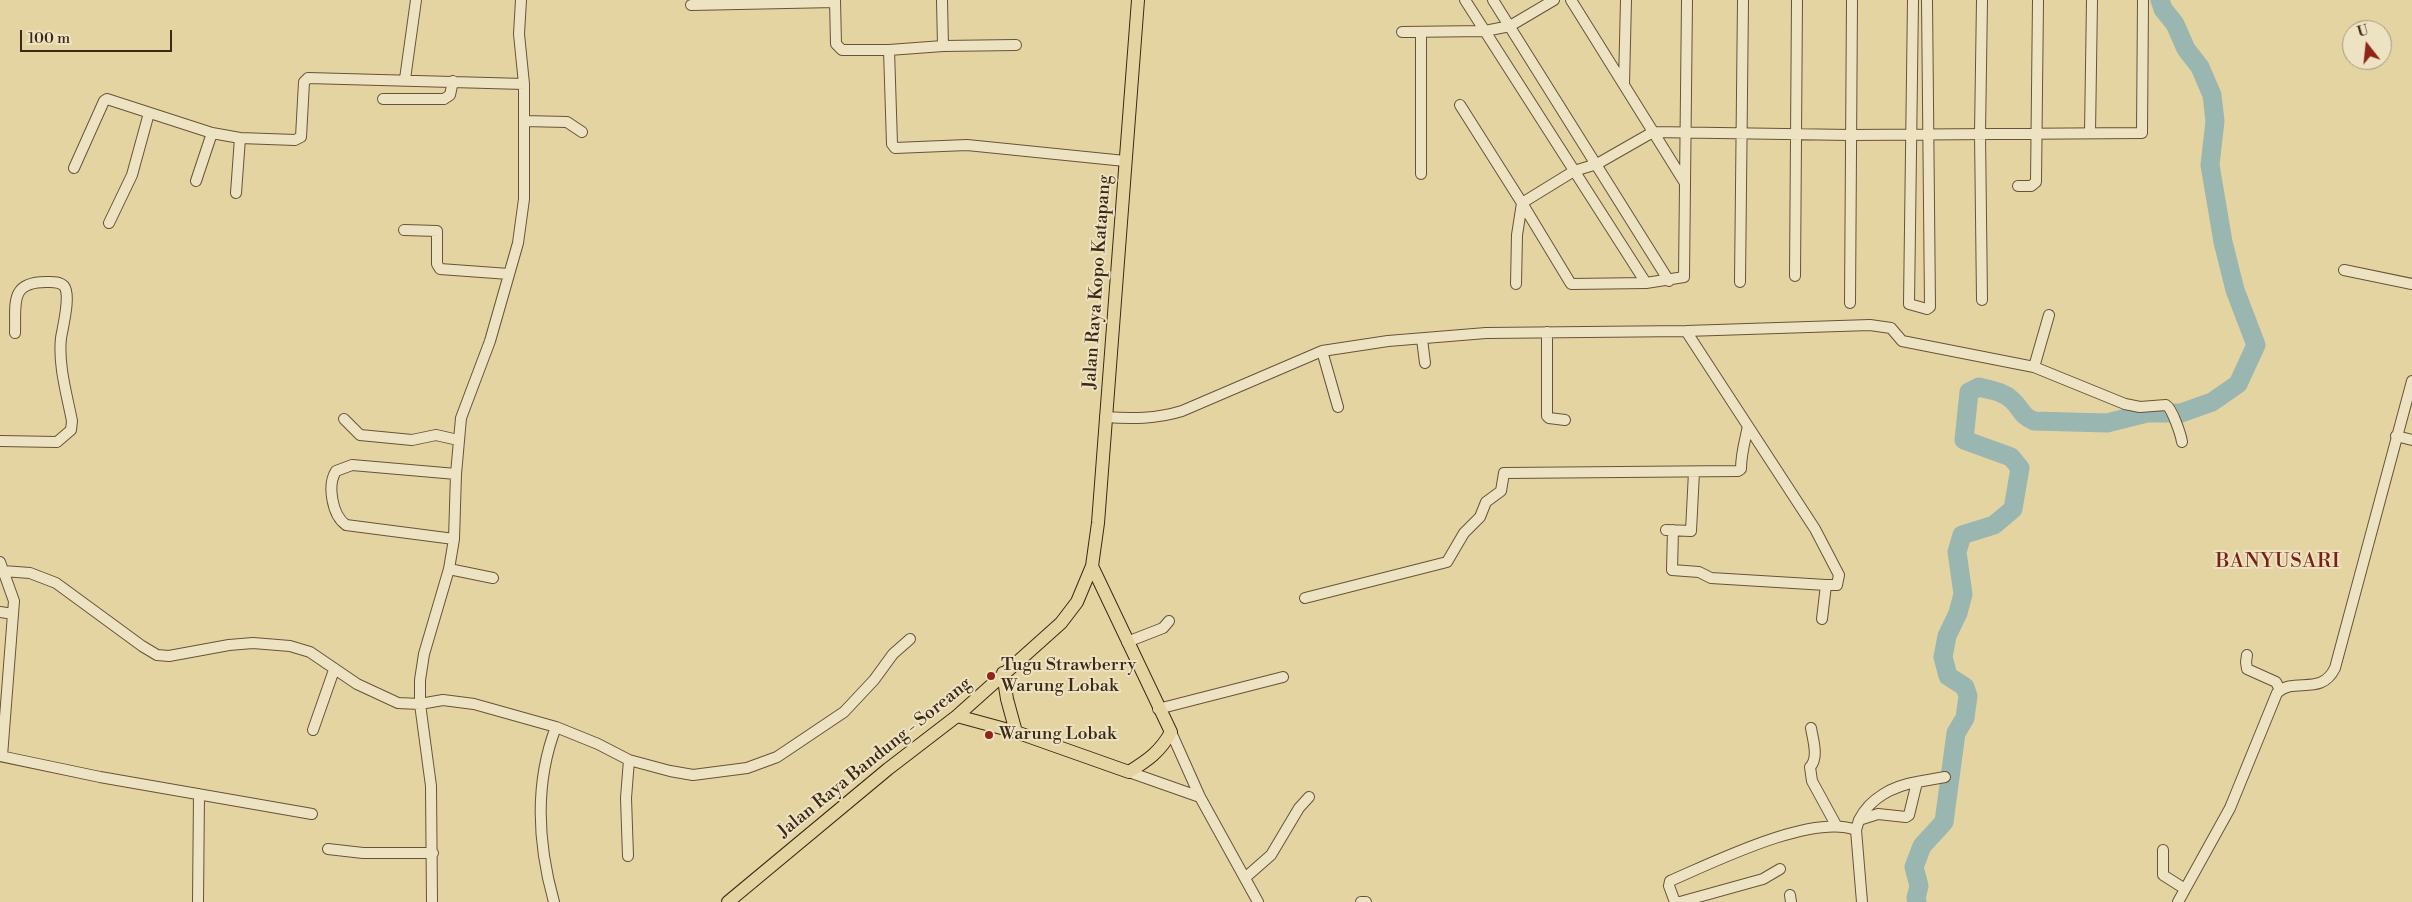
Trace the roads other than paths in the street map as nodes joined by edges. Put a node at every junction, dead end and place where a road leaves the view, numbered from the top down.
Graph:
1 (416, 0) edge
2 (521, 0) edge
3 (942, 0) edge
4 (1138, 0) edge
5 (1465, 0) edge
6 (1494, 0) edge
7 (1554, 0) edge
8 (1571, 0) edge
9 (1626, 0) edge
10 (1687, 0) edge
11 (1743, 0) edge
12 (1797, 0) edge
13 (1852, 0) edge
14 (1913, 0) edge
15 (1927, 0) edge
16 (1982, 0) edge
17 (2038, 0) edge
18 (2092, 0) edge
19 (2143, 0) edge
20 (835, 1) edge
21 (691, 5) dead end
22 (1510, 26) junction
23 (1485, 31) junction
24 (1402, 32) dead end
25 (1422, 32) junction
26 (1016, 45) dead end
27 (943, 46) junction
28 (889, 50) junction
29 (405, 79) junction
30 (453, 81) junction
31 (524, 84) junction
32 (1624, 84) junction
33 (383, 99) dead end
34 (1460, 106) dead end
35 (149, 113) junction
36 (524, 121) junction
37 (582, 132) dead end
38 (1653, 132) junction
39 (1687, 132) junction
40 (1742, 132) junction
41 (2037, 132) junction
42 (212, 133) junction
43 (1796, 133) junction
44 (1980, 133) junction
45 (2090, 133) junction
46 (1912, 134) junction
47 (1928, 134) junction
48 (1851, 135) junction
49 (240, 138) junction
50 (1125, 161) junction
51 (1597, 164) junction
52 (74, 168) dead end
53 (1574, 171) junction
54 (1421, 174) dead end
55 (196, 181) dead end
56 (1685, 183) junction
57 (2018, 186) dead end
58 (236, 192) dead end
59 (1522, 202) junction
60 (109, 224) dead end
61 (404, 230) dead end
62 (2344, 270) dead end
63 (509, 274) junction
64 (1795, 276) dead end
65 (1669, 281) junction
66 (1740, 282) dead end
67 (1646, 283) junction
68 (1516, 284) dead end
69 (2412, 284) edge
70 (1982, 300) dead end
71 (1850, 304) dead end
72 (2049, 315) dead end
73 (1686, 331) junction
74 (1547, 332) junction
75 (15, 333) dead end
76 (1422, 339) junction
77 (1322, 351) junction
78 (1425, 363) dead end
79 (2034, 366) junction
80 (2412, 380) edge
81 (1338, 408) dead end
82 (1105, 417) junction
83 (344, 418) dead end
84 (1565, 420) dead end
85 (1748, 426) junction
86 (2396, 436) junction
87 (458, 440) junction
88 (2412, 440) edge
89 (0, 441) edge
90 (2182, 442) dead end
91 (1694, 472) junction
92 (456, 474) junction
93 (454, 539) junction
94 (1, 566) edge
95 (1092, 566) junction
96 (449, 569) junction
97 (493, 578) dead end
98 (1826, 585) junction
99 (1081, 592) junction
100 (1105, 593) junction
101 (1305, 598) dead end
102 (0, 612) edge
103 (13, 614) junction
104 (1822, 619) dead end
105 (1169, 621) dead end
106 (910, 639) dead end
107 (1127, 642) junction
108 (2248, 655) dead end
109 (4, 664) edge
110 (1003, 674) junction
111 (332, 675) junction
112 (1283, 677) dead end
113 (2280, 690) junction
114 (421, 709) junction
115 (1158, 709) junction
116 (957, 716) junction
117 (1812, 728) dead end
118 (313, 730) dead end
119 (1016, 732) junction
120 (1171, 732) junction
121 (553, 735) junction
122 (1, 756) edge
123 (628, 766) junction
124 (1129, 772) junction
125 (1945, 777) dead end
126 (1917, 782) junction
127 (199, 794) junction
128 (1200, 797) junction
129 (1309, 798) dead end
130 (312, 814) dead end
131 (1836, 825) junction
132 (1858, 825) junction
133 (328, 849) dead end
134 (2163, 850) dead end
135 (433, 853) junction
136 (628, 856) dead end
137 (1780, 869) dead end
138 (1246, 877) junction
139 (2185, 888) junction
140 (198, 902) edge
141 (432, 902) edge
142 (554, 902) edge
143 (728, 902) edge
144 (1258, 902) edge
145 (1361, 902) edge
146 (1366, 902) edge
147 (1675, 902) edge
148 (1680, 902) edge
149 (1862, 902) edge
150 (2178, 902) edge

1 - 29 street
2 - 31 street
3 - 27 street
4 - 50 main road, Jalan Raya Kopo Katapang
5 - 23 street
6 - 22 street
7 - 22 street
8 - 32 street
9 - 32 street
10 - 39 street
11 - 40 street
12 - 43 street
13 - 48 street
14 - 46 street
15 - 47 street
16 - 44 street
17 - 41 street
18 - 45 street
19 - 45 street
20 - 21 street
20 - 28 street
22 - 23 street
22 - 51 street
23 - 25 street
23 - 53 street
24 - 25 street
25 - 54 street
26 - 27 street
27 - 28 street
28 - 50 street
29 - 30 street
29 - 49 street
30 - 31 street
30 - 33 street
31 - 36 street
32 - 38 street
34 - 59 street
35 - 42 street
35 - 52 street
35 - 60 street
36 - 37 street
36 - 63 street
38 - 39 street
38 - 51 street
38 - 56 street
39 - 40 street
39 - 56 street
40 - 43 street
40 - 66 street
41 - 44 street
41 - 45 street
41 - 57 street
42 - 49 street
42 - 55 street
43 - 48 street
43 - 64 street
44 - 47 street
44 - 70 street
46 - 47 street
46 - 47 street
46 - 48 street
48 - 71 street
49 - 58 street
50 - 82 main road, Jalan Raya Kopo Katapang
51 - 53 street
51 - 65 street
53 - 59 street
53 - 67 street
56 - 65 street
59 - 67 street
59 - 68 street
61 - 63 street
62 - 69 street
63 - 87 street
65 - 67 street
72 - 79 street
73 - 74 street
73 - 79 street
73 - 85 street
74 - 76 street
74 - 84 street
75 - 89 street
76 - 77 street
76 - 78 street
77 - 81 street
77 - 82 street
79 - 90 street
80 - 86 street
82 - 95 main road, Jalan Raya Kopo Katapang
83 - 87 street
85 - 91 street
85 - 98 street
86 - 88 street
86 - 113 street
87 - 92 street
91 - 98 street
91 - 101 street
92 - 93 street
92 - 93 street
93 - 96 street
94 - 103 street
94 - 111 street
95 - 99 main road, Jalan Raya Bandung - Soreang
95 - 100 main road
96 - 97 street
96 - 114 street
98 - 104 street
99 - 100 main road
99 - 110 main road, Jalan Raya Bandung - Soreang
100 - 107 main road
102 - 103 street
103 - 109 street
105 - 107 street
106 - 123 street
107 - 115 main road
108 - 113 street
109 - 122 street
110 - 116 main road, Jalan Raya Bandung - Soreang
110 - 119 main road
111 - 114 street
111 - 118 street
112 - 115 street
113 - 139 street
114 - 121 street
114 - 135 street
115 - 120 main road
116 - 119 main road
116 - 143 main road, Jalan Raya Bandung - Soreang
117 - 131 street
119 - 124 main road
120 - 124 main road
120 - 128 street
121 - 123 street
121 - 142 street
122 - 127 street
123 - 136 street
124 - 128 street
125 - 126 street
126 - 132 street
126 - 132 street
127 - 130 street
127 - 140 street
128 - 138 street
129 - 138 street
131 - 132 street
131 - 147 street
132 - 149 street
133 - 135 street
134 - 139 street
135 - 141 street
137 - 148 street
138 - 144 street
139 - 150 street
145 - 146 street

